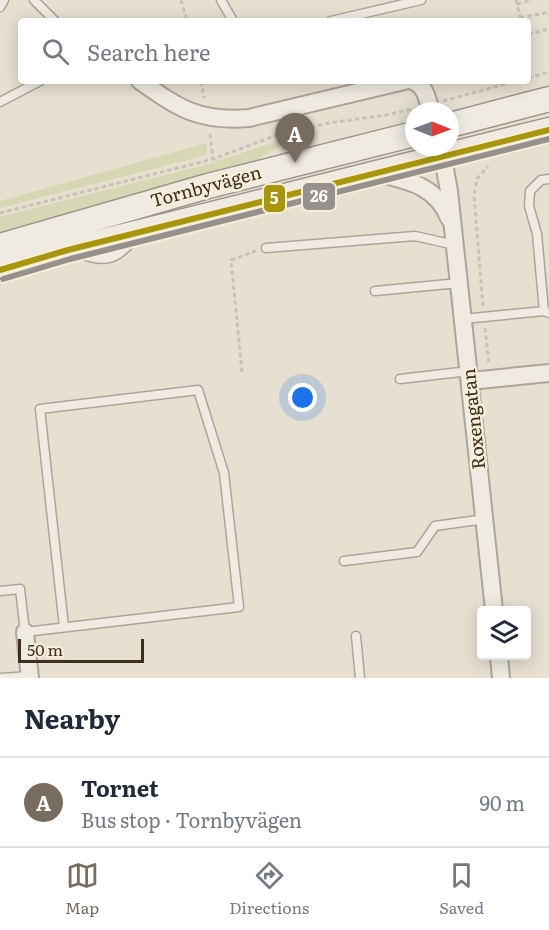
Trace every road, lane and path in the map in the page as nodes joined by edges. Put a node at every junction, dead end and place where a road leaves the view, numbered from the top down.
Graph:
1 (4, 0) edge
2 (34, 0) edge
3 (181, 0) edge
4 (221, 0) edge
5 (421, 0) edge
6 (532, 0) edge
7 (516, 2) edge
8 (0, 7) edge
9 (549, 12) edge
10 (52, 18) edge
11 (186, 18) edge
12 (231, 18) edge
13 (344, 18) edge
14 (520, 18) edge
15 (527, 18) edge
16 (549, 29) edge
17 (531, 33) edge
18 (549, 72) edge
19 (531, 77) edge
20 (34, 84) edge
21 (144, 84) edge
22 (391, 84) edge
23 (420, 84) edge
24 (490, 84) edge
25 (506, 84) edge
26 (489, 89) junction
27 (470, 94) junction
28 (549, 99) edge
29 (0, 102) edge
30 (428, 102) edge
31 (447, 102) edge
32 (405, 113) edge
33 (208, 117) junction
34 (476, 118) junction
35 (459, 122) edge
36 (549, 130) edge
37 (405, 136) edge
38 (483, 147) junction
39 (459, 150) edge
40 (430, 156) edge
41 (443, 156) edge
42 (213, 159) junction
43 (381, 173) junction
44 (549, 178) edge
45 (0, 213) edge
46 (453, 228) junction
47 (455, 245) junction
48 (0, 246) edge
49 (266, 248) joint
50 (0, 270) edge
51 (459, 283) junction
52 (375, 291) dead end
53 (547, 312) edge
54 (484, 317) junction
55 (463, 319) junction
56 (242, 372) dead end
57 (549, 373) edge
58 (470, 376) junction
59 (400, 379) dead end
60 (491, 379) junction
61 (484, 519) junction
62 (344, 561) dead end
63 (0, 591) edge
64 (494, 606) edge
65 (64, 627) junction
66 (25, 632) junction
67 (356, 636) dead end
68 (499, 660) edge
69 (30, 677) edge
70 (1, 678) edge
71 (360, 678) edge
72 (501, 678) edge

1 - 8 lane
2 - 10 lane
3 - 11 path
4 - 12 lane
5 - 13 lane
6 - 7 path
7 - 14 path
9 - 15 path
16 - 17 path
18 - 19 path
20 - 29 lane
21 - 33 street
22 - 33 street
23 - 30 street
24 - 26 path
25 - 26 path
26 - 27 path
27 - 31 path
27 - 34 path
28 - 34 main road
32 - 42 path
33 - 42 path
34 - 35 main road
36 - 38 main road, Tornbyvägen
37 - 48 main road, Tornbyvägen
38 - 39 main road, Tornbyvägen
38 - 54 path
40 - 43 main road, Tornbyvägen
41 - 46 street, Roxengatan
42 - 45 path
43 - 46 street, Roxengatan
43 - 50 main road, Tornbyvägen
44 - 53 lane
46 - 47 street, Roxengatan
47 - 49 lane
47 - 51 street, Roxengatan
49 - 56 path
51 - 52 lane
51 - 55 street, Roxengatan
53 - 54 lane
54 - 55 lane
54 - 60 path
55 - 58 street, Roxengatan
57 - 60 street
58 - 59 lane
58 - 60 street
58 - 61 street, Roxengatan
61 - 62 lane
61 - 64 street, Roxengatan
63 - 66 lane
65 - 65 lane
65 - 66 lane
66 - 69 street
67 - 71 lane
68 - 72 street
69 - 70 lane

